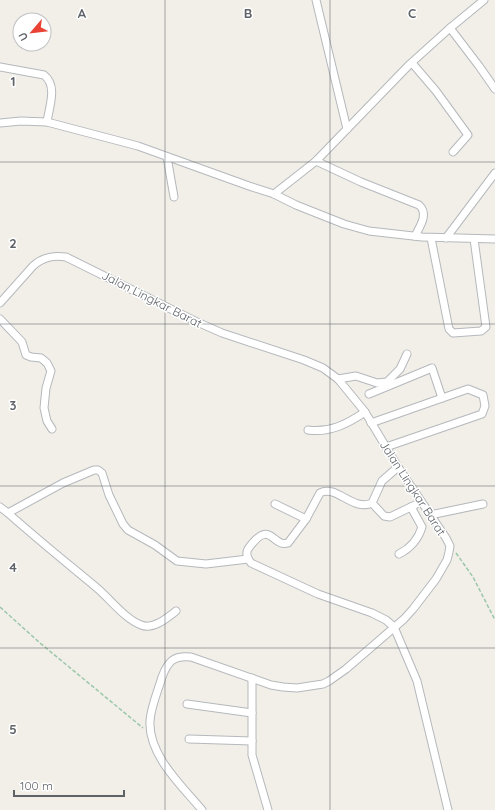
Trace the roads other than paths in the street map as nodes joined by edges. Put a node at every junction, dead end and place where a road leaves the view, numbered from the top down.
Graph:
1 (316, 0) edge
2 (484, 0) edge
3 (450, 28) junction
4 (412, 62) junction
5 (0, 67) edge
6 (495, 89) edge
7 (47, 122) junction
8 (0, 123) edge
9 (347, 129) junction
10 (453, 152) dead end
11 (167, 157) junction
12 (316, 161) junction
13 (495, 173) edge
14 (274, 194) junction
15 (174, 196) dead end
16 (415, 236) junction
17 (432, 238) junction
18 (446, 238) junction
19 (474, 239) junction
20 (495, 240) edge
21 (0, 303) edge
22 (0, 319) edge
23 (407, 354) dead end
24 (338, 379) junction
25 (377, 383) junction
26 (369, 394) junction
27 (442, 398) junction
28 (359, 404) junction
29 (364, 412) junction
30 (371, 423) junction
31 (52, 429) dead end
32 (308, 430) dead end
33 (386, 447) junction
34 (398, 467) junction
35 (420, 502) junction
36 (372, 503) junction
37 (275, 504) dead end
38 (483, 504) dead end
39 (0, 507) edge
40 (412, 507) junction
41 (8, 513) junction
42 (430, 515) junction
43 (306, 518) junction
44 (399, 554) dead end
45 (248, 559) junction
46 (176, 611) dead end
47 (394, 628) junction
48 (252, 678) junction
49 (187, 704) dead end
50 (252, 713) junction
51 (189, 739) dead end
52 (252, 741) junction
53 (202, 810) edge
54 (268, 810) edge
55 (448, 810) edge

1 - 9 street
2 - 3 street
3 - 4 street
3 - 6 street
4 - 9 street
4 - 10 street
5 - 7 street
7 - 8 street
7 - 11 street
9 - 12 street
11 - 14 street
11 - 15 street
12 - 14 street
12 - 16 street
13 - 18 street
14 - 16 street
16 - 17 street
17 - 18 street
17 - 19 street
18 - 19 street
19 - 20 street
21 - 24 street, Jalan Lingkar Barat
22 - 31 street
23 - 25 street
24 - 25 street
24 - 28 street, Jalan Lingkar Barat
25 - 26 street
26 - 27 street
26 - 28 street
27 - 30 street
27 - 33 street
28 - 29 street, Jalan Lingkar Barat
29 - 30 street, Jalan Lingkar Barat
29 - 32 street
30 - 33 street, Jalan Lingkar Barat
33 - 34 street, Jalan Lingkar Barat
34 - 35 street, Jalan Lingkar Barat
34 - 36 street
35 - 40 street
35 - 42 street, Jalan Lingkar Barat
36 - 40 street
36 - 43 street
37 - 43 street
38 - 42 street
39 - 41 street
40 - 44 street
41 - 45 street
41 - 46 street
42 - 47 street, Jalan Lingkar Barat
43 - 45 street
45 - 47 street
47 - 48 street, Jalan Lingkar Barat
47 - 55 street
48 - 50 street
48 - 53 street, Jalan Lingkar Barat
49 - 50 street
50 - 52 street
51 - 52 street
52 - 54 street

